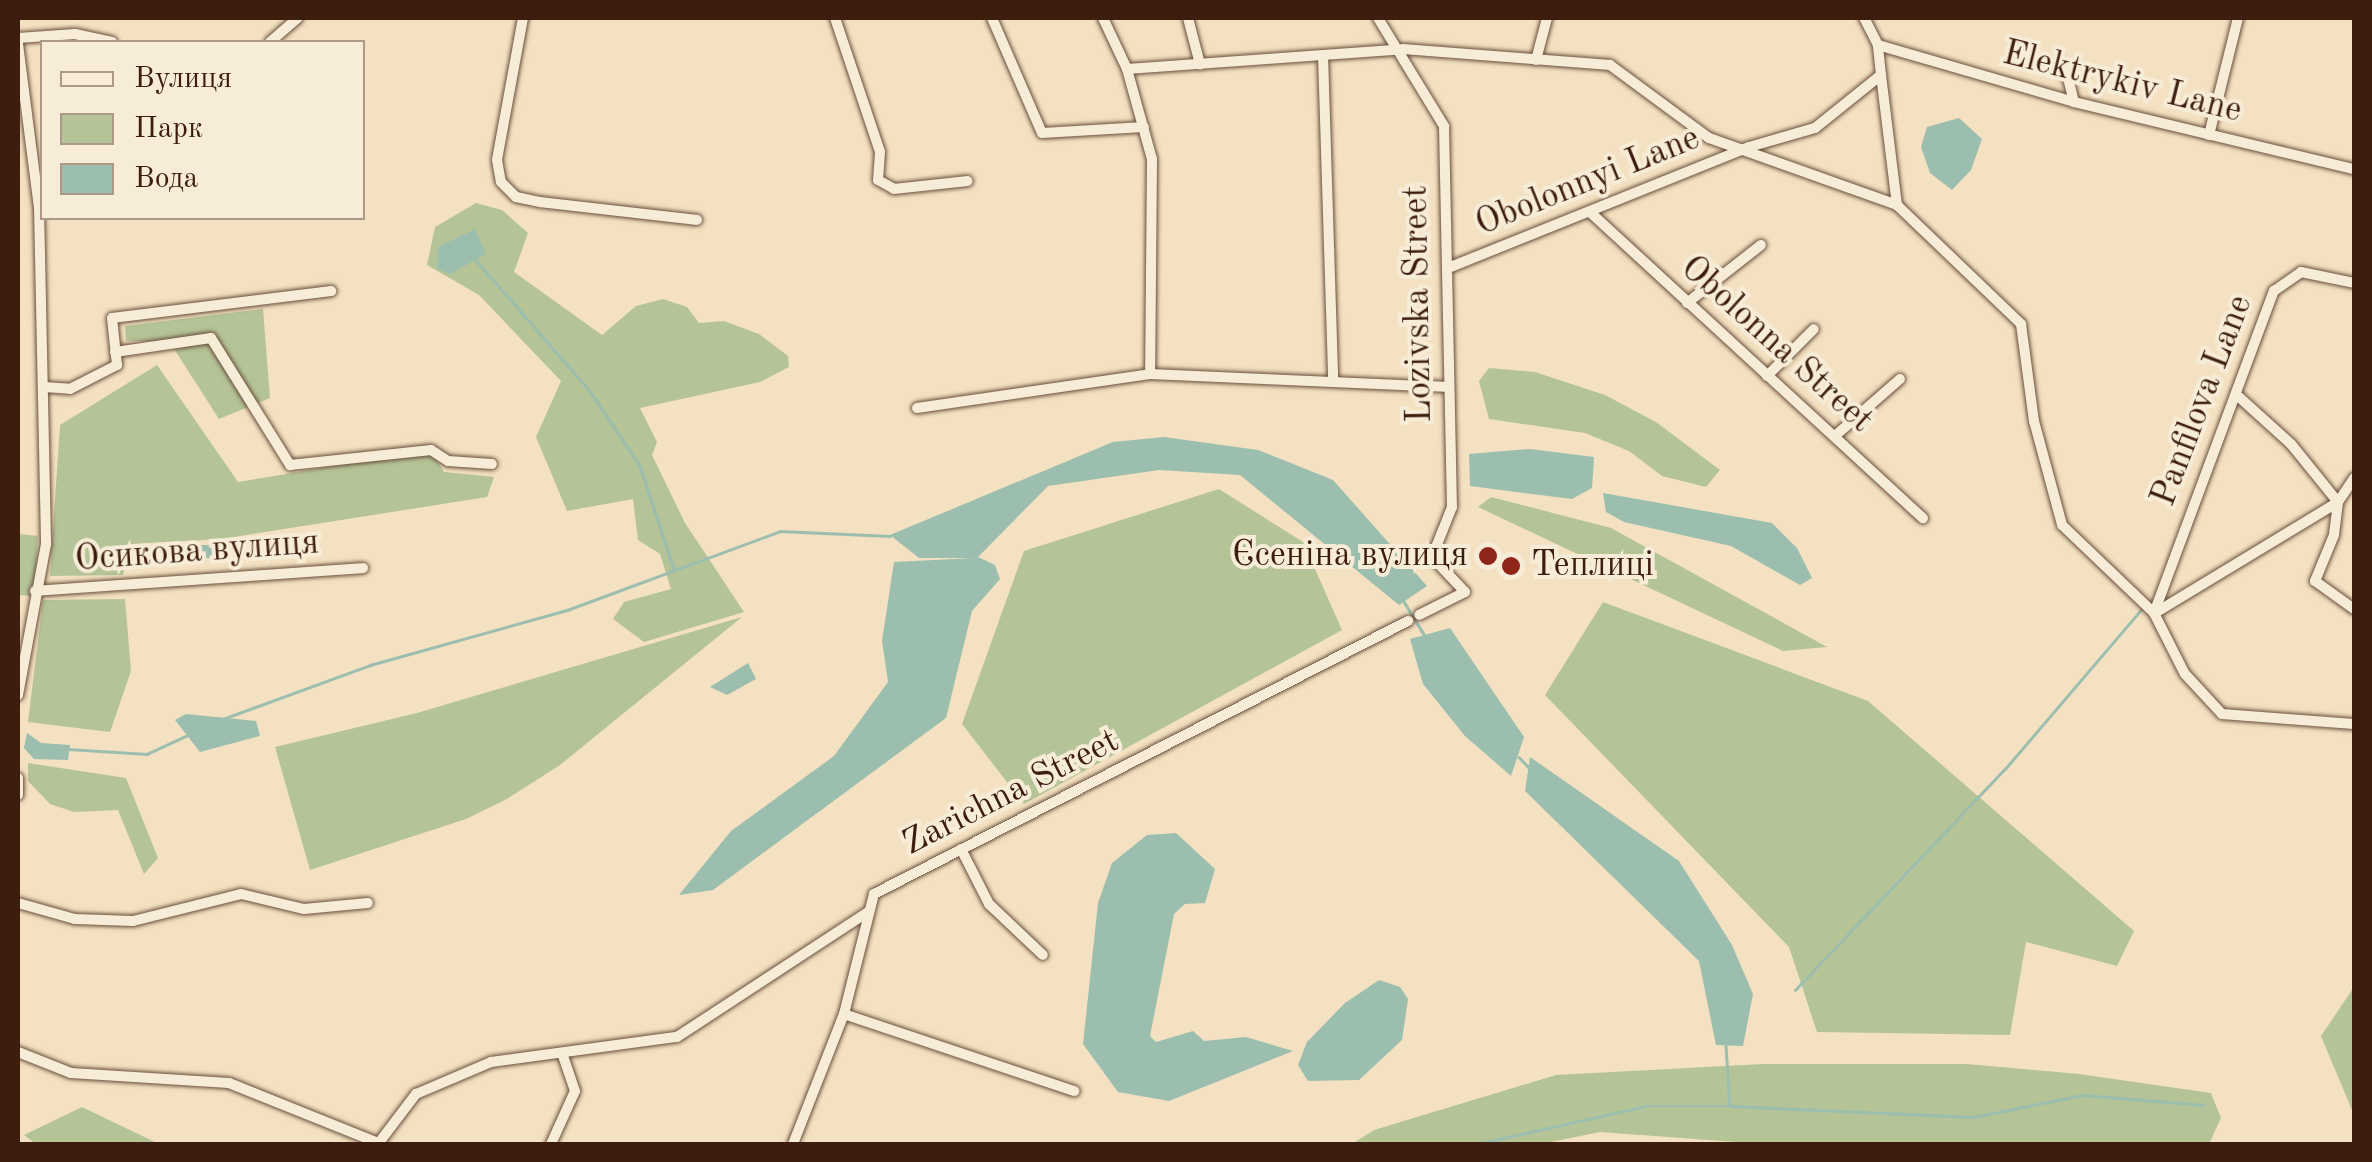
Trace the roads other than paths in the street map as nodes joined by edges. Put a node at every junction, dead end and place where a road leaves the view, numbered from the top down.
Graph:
1 (298, 18) edge
2 (523, 18) edge
3 (835, 18) edge
4 (992, 18) edge
5 (1103, 18) edge
6 (1188, 18) edge
7 (1378, 18) edge
8 (1547, 18) edge
9 (1864, 18) edge
10 (2238, 18) edge
11 (103, 40) edge
12 (272, 40) edge
13 (18, 41) edge
14 (1878, 45) junction
15 (1403, 50) junction
16 (1323, 55) junction
17 (1536, 60) junction
18 (1200, 64) junction
19 (2065, 66) dead end
20 (1127, 69) junction
21 (1881, 75) junction
22 (2074, 102) junction
23 (1144, 127) junction
24 (2210, 134) junction
25 (1749, 147) junction
26 (2354, 170) edge
27 (968, 181) dead end
28 (1897, 205) junction
29 (40, 208) edge
30 (1591, 213) junction
31 (41, 220) edge
32 (697, 220) dead end
33 (1762, 245) dead end
34 (1448, 268) junction
35 (2354, 283) edge
36 (331, 291) dead end
37 (1687, 303) junction
38 (1814, 329) dead end
39 (116, 352) junction
40 (1150, 374) junction
41 (1767, 376) junction
42 (1332, 379) junction
43 (1900, 380) dead end
44 (1445, 387) junction
45 (44, 388) junction
46 (2239, 397) junction
47 (918, 408) dead end
48 (1836, 435) junction
49 (492, 464) dead end
50 (2354, 478) edge
51 (2338, 502) junction
52 (1923, 518) dead end
53 (364, 568) dead end
54 (34, 591) junction
55 (1464, 592) joint
56 (2354, 610) edge
57 (2154, 613) junction
58 (18, 695) edge
59 (2354, 724) edge
60 (18, 778) edge
61 (18, 795) edge
62 (961, 849) junction
63 (18, 903) edge
64 (368, 903) dead end
65 (868, 912) junction
66 (1043, 955) dead end
67 (844, 1014) junction
68 (18, 1052) edge
69 (562, 1053) junction
70 (1074, 1092) dead end
71 (380, 1144) edge
72 (551, 1144) edge
73 (793, 1144) edge

1 - 12 street
2 - 32 street
3 - 27 street
4 - 23 street
5 - 20 street
6 - 18 street
7 - 15 street, Lozivska Street
8 - 17 street
9 - 14 street
10 - 24 street
11 - 13 street
13 - 29 street
14 - 21 street
14 - 22 street, Elektrykiv Lane
15 - 16 street
15 - 17 street
15 - 34 street, Lozivska Street
16 - 18 street
16 - 42 street
17 - 25 street
18 - 20 street
19 - 22 street
20 - 23 street
21 - 25 street, Obolonnyi Lane
21 - 28 street
22 - 24 street, Elektrykiv Lane
23 - 40 street
24 - 26 street, Elektrykiv Lane
25 - 28 street
25 - 30 street, Obolonnyi Lane
28 - 57 street
30 - 34 street, Obolonnyi Lane
30 - 37 street, Obolonna Street
31 - 45 street
33 - 37 street
34 - 44 street, Lozivska Street
35 - 46 street, Panfilova Lane
36 - 39 street
37 - 41 street, Obolonna Street
38 - 41 street
39 - 45 street
39 - 49 street
40 - 42 street
40 - 47 street
41 - 48 street, Obolonna Street
42 - 44 street
43 - 48 street
44 - 55 street, Lozivska Street
45 - 54 street
46 - 51 street
46 - 57 street, Panfilova Lane
48 - 52 street, Obolonna Street
50 - 51 street
51 - 56 street
51 - 57 street
53 - 54 street, Осикова вулиця
54 - 58 street
55 - 62 street, Zarichna Street
57 - 59 street
60 - 61 street
62 - 65 street, Zarichna Street
62 - 66 street
63 - 64 street
65 - 67 street
65 - 69 street, Zarichna Street
67 - 70 street
67 - 73 street
68 - 71 street
69 - 71 street, Zarichna Street
69 - 72 street

